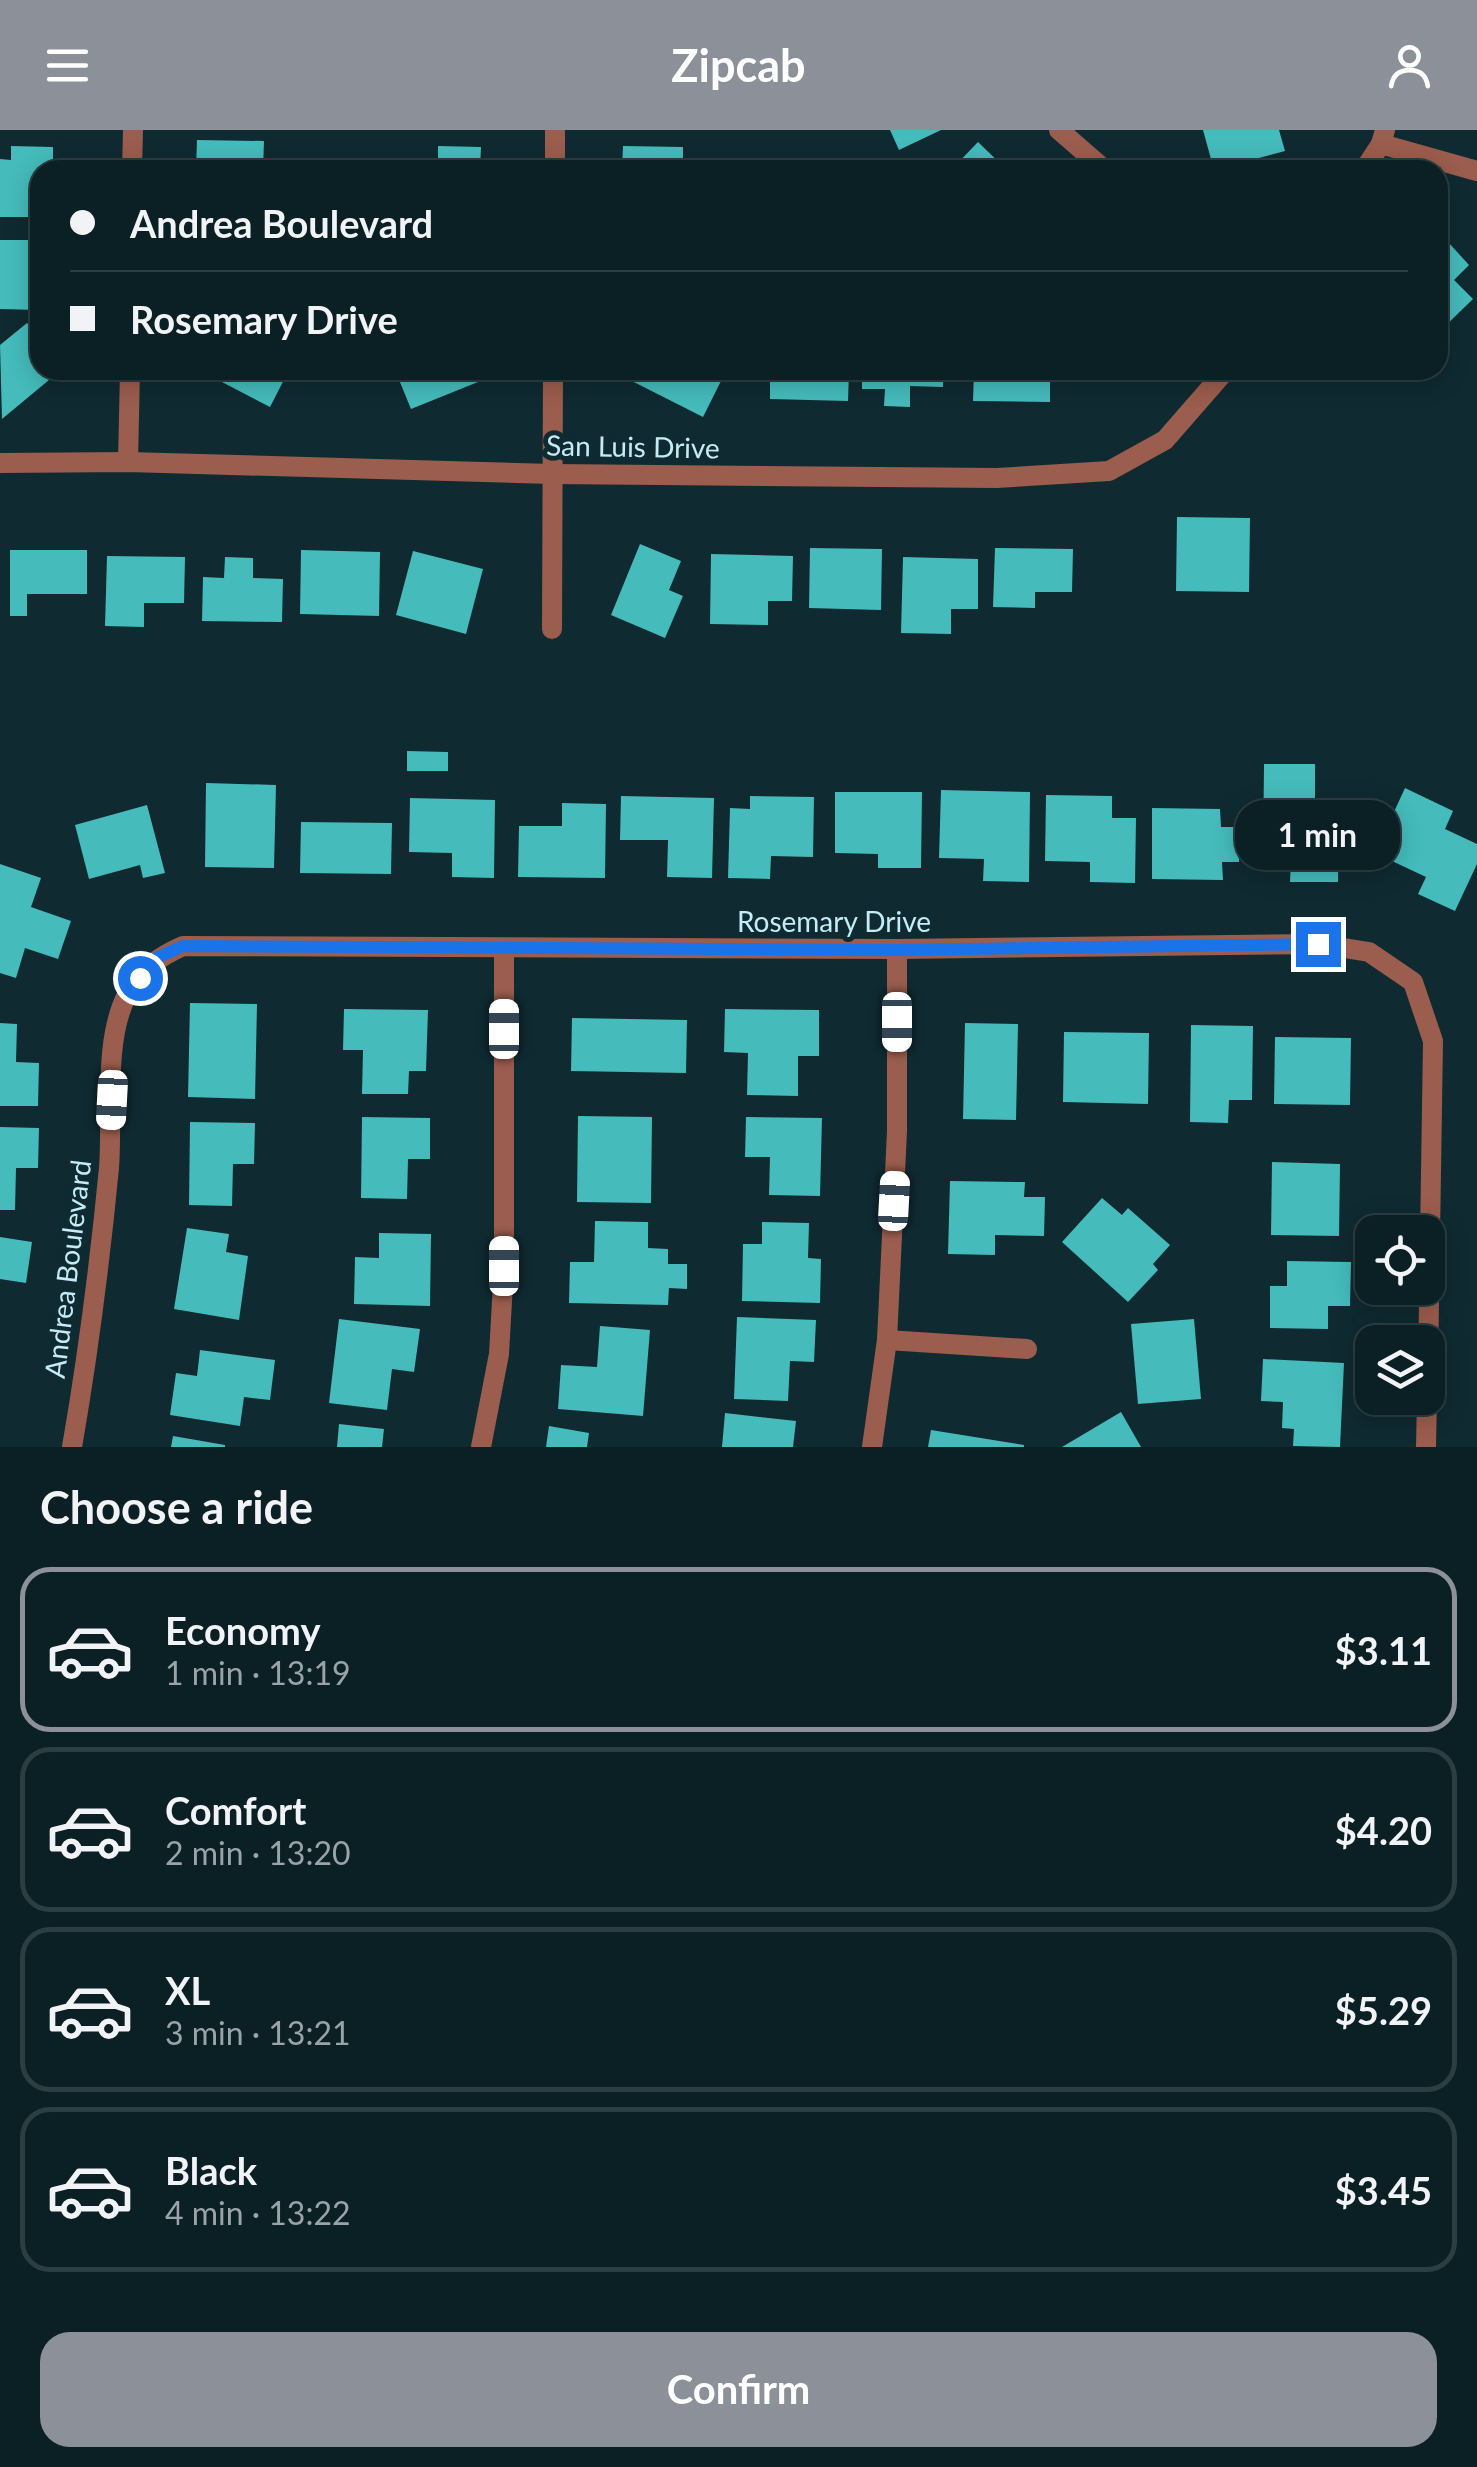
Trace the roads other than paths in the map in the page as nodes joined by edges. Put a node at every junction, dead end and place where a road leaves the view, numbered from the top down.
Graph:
1 (133, 130) edge
2 (555, 130) edge
3 (1059, 130) edge
4 (1383, 137) edge
5 (132, 160) edge
6 (555, 160) edge
7 (1094, 160) edge
8 (1370, 160) edge
9 (1447, 160) edge
10 (1448, 161) edge
11 (1477, 171) edge
12 (130, 380) edge
13 (553, 380) edge
14 (1217, 380) edge
15 (128, 462) junction
16 (0, 463) edge
17 (552, 474) junction
18 (552, 630) dead end
19 (183, 946) joint
20 (504, 950) junction
21 (897, 950) junction
22 (1429, 1325) edge
23 (888, 1340) junction
24 (1028, 1349) dead end
25 (1427, 1415) edge
26 (72, 1447) edge
27 (481, 1447) edge
28 (872, 1447) edge
29 (1426, 1447) edge

1 - 5 street
2 - 6 street
3 - 7 street
4 - 8 street
4 - 9 street
10 - 11 street
12 - 15 street
13 - 17 street
14 - 17 street, San Luis Drive
15 - 16 street, San Luis Drive
15 - 17 street, San Luis Drive
17 - 18 street
19 - 20 street, Rosemary Drive
19 - 26 street, Andrea Boulevard
20 - 21 street, Rosemary Drive
20 - 27 street
21 - 22 street, Rosemary Drive
21 - 23 street
23 - 24 street
23 - 28 street
25 - 29 street

